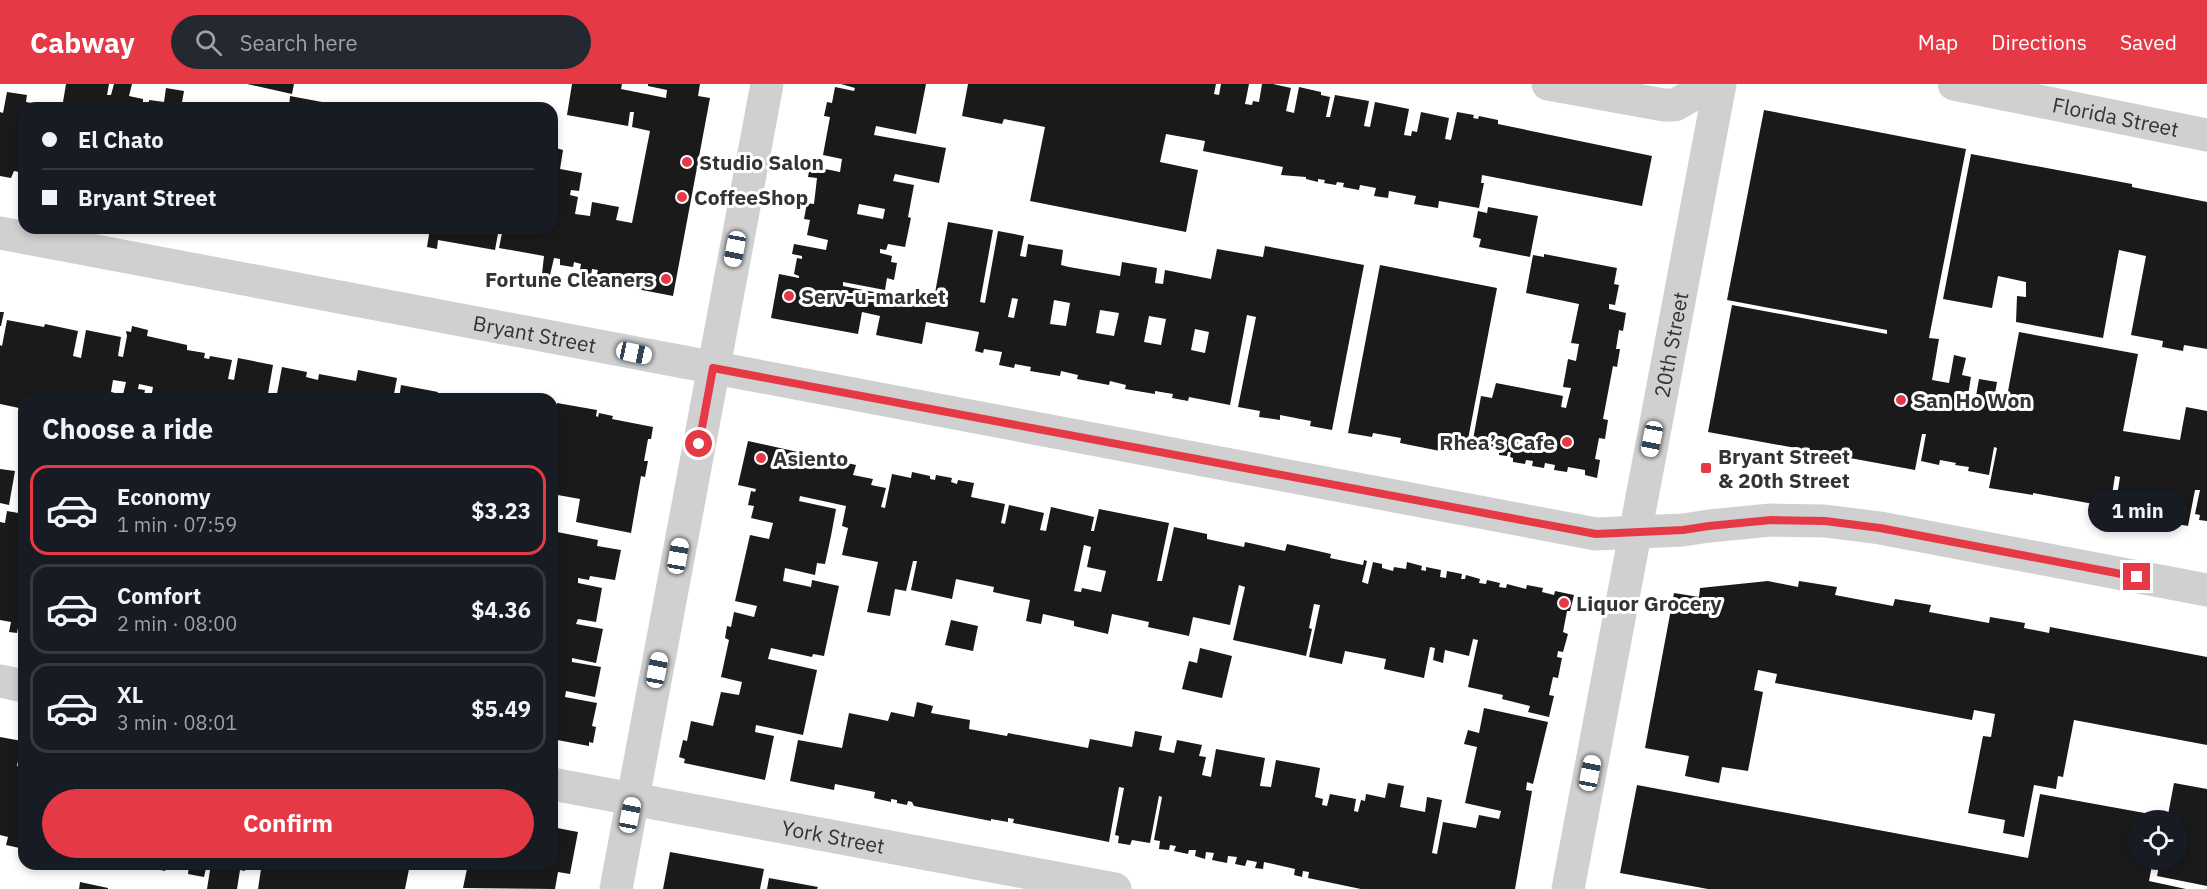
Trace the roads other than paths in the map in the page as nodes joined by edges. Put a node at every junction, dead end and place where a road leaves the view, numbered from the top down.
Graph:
1 (767, 84) edge
2 (1548, 84) edge
3 (1712, 84) edge
4 (1719, 84) edge
5 (1954, 84) edge
6 (2207, 135) edge
7 (0, 234) edge
8 (713, 368) junction
9 (1634, 533) junction
10 (2207, 590) edge
11 (0, 681) edge
12 (18, 685) edge
13 (558, 785) edge
14 (633, 799) junction
15 (616, 889) edge
16 (1115, 889) edge
17 (1568, 889) edge

1 - 8 street
2 - 3 street
4 - 9 street, 20th Street
5 - 6 street, Florida Street
7 - 8 street, Bryant Street
8 - 9 street, Bryant Street
8 - 14 street
9 - 10 street, Bryant Street
9 - 17 street, 20th Street
11 - 12 street
13 - 14 street, York Street
14 - 15 street
14 - 16 street, York Street

